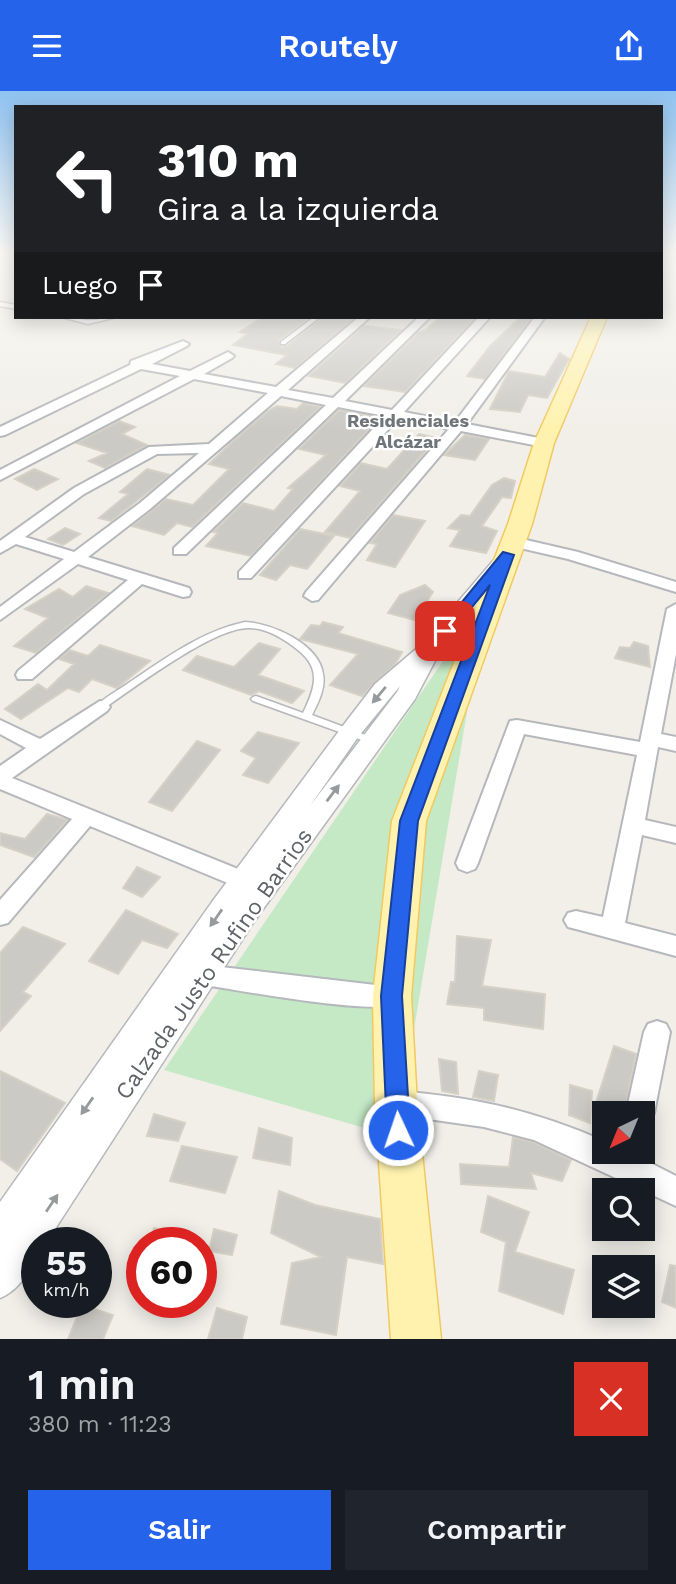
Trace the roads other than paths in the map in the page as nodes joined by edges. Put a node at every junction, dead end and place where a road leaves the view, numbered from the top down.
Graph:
1 (76, 319) edge
2 (101, 319) edge
3 (314, 319) edge
4 (363, 319) edge
5 (423, 319) edge
6 (483, 319) edge
7 (539, 319) edge
8 (597, 319) edge
9 (283, 343) dead end
10 (183, 344) dead end
11 (228, 356) dead end
12 (135, 364) junction
13 (189, 375) junction
14 (277, 393) junction
15 (333, 404) junction
16 (394, 417) junction
17 (457, 428) junction
18 (0, 432) edge
19 (544, 443) junction
20 (211, 448) junction
21 (0, 476) edge
22 (6, 543) edge
23 (510, 548) junction
24 (180, 551) dead end
25 (75, 557) junction
26 (245, 575) dead end
27 (139, 579) junction
28 (676, 587) edge
29 (183, 592) dead end
30 (312, 596) dead end
31 (676, 610) edge
32 (0, 615) edge
33 (429, 649) joint
34 (25, 675) dead end
35 (256, 699) dead end
36 (100, 707) joint
37 (306, 717) junction
38 (0, 726) edge
39 (361, 736) junction
40 (649, 744) junction
41 (676, 744) edge
42 (42, 748) junction
43 (0, 778) edge
44 (87, 816) junction
45 (633, 825) junction
46 (676, 835) edge
47 (467, 863) dead end
48 (253, 885) junction
49 (0, 916) edge
50 (576, 920) dead end
51 (612, 929) junction
52 (676, 946) edge
53 (204, 975) junction
54 (392, 996) junction
55 (657, 1032) dead end
56 (643, 1101) edge
57 (396, 1104) junction
58 (592, 1146) edge
59 (637, 1164) edge
60 (676, 1191) edge
61 (0, 1232) edge
62 (0, 1280) edge
63 (416, 1339) edge

1 - 2 lane
3 - 9 lane
4 - 14 street
5 - 15 street
6 - 16 street
7 - 17 street
8 - 19 main road
10 - 12 street
11 - 13 street
12 - 13 street
12 - 18 street
13 - 14 street
13 - 21 street
14 - 15 street
14 - 20 street
15 - 16 street
15 - 24 street
16 - 17 street
16 - 26 street
17 - 19 street
17 - 30 street
19 - 23 main road
20 - 22 street
20 - 25 street
22 - 25 street
23 - 28 street
23 - 33 street, Calzada Justo Rufino Barrios
23 - 54 main road
25 - 27 street
25 - 32 street
27 - 29 street
27 - 34 street
31 - 40 street
33 - 39 street, Calzada Justo Rufino Barrios
35 - 37 lane
36 - 37 lane
36 - 42 street
37 - 39 lane
38 - 42 street
39 - 48 street, Calzada Justo Rufino Barrios
40 - 41 street
40 - 45 street
40 - 47 street
42 - 43 street
43 - 44 street
44 - 48 street
44 - 49 street
45 - 46 street
45 - 51 street
48 - 53 street, Calzada Justo Rufino Barrios
48 -> 61 street, Calzada Justo Rufino Barrios
50 - 51 street
51 - 52 street
53 - 54 street
62 -> 53 street, Calzada Justo Rufino Barrios
54 - 57 main road
55 - 56 street
57 - 58 street
57 - 63 main road
59 - 60 street

